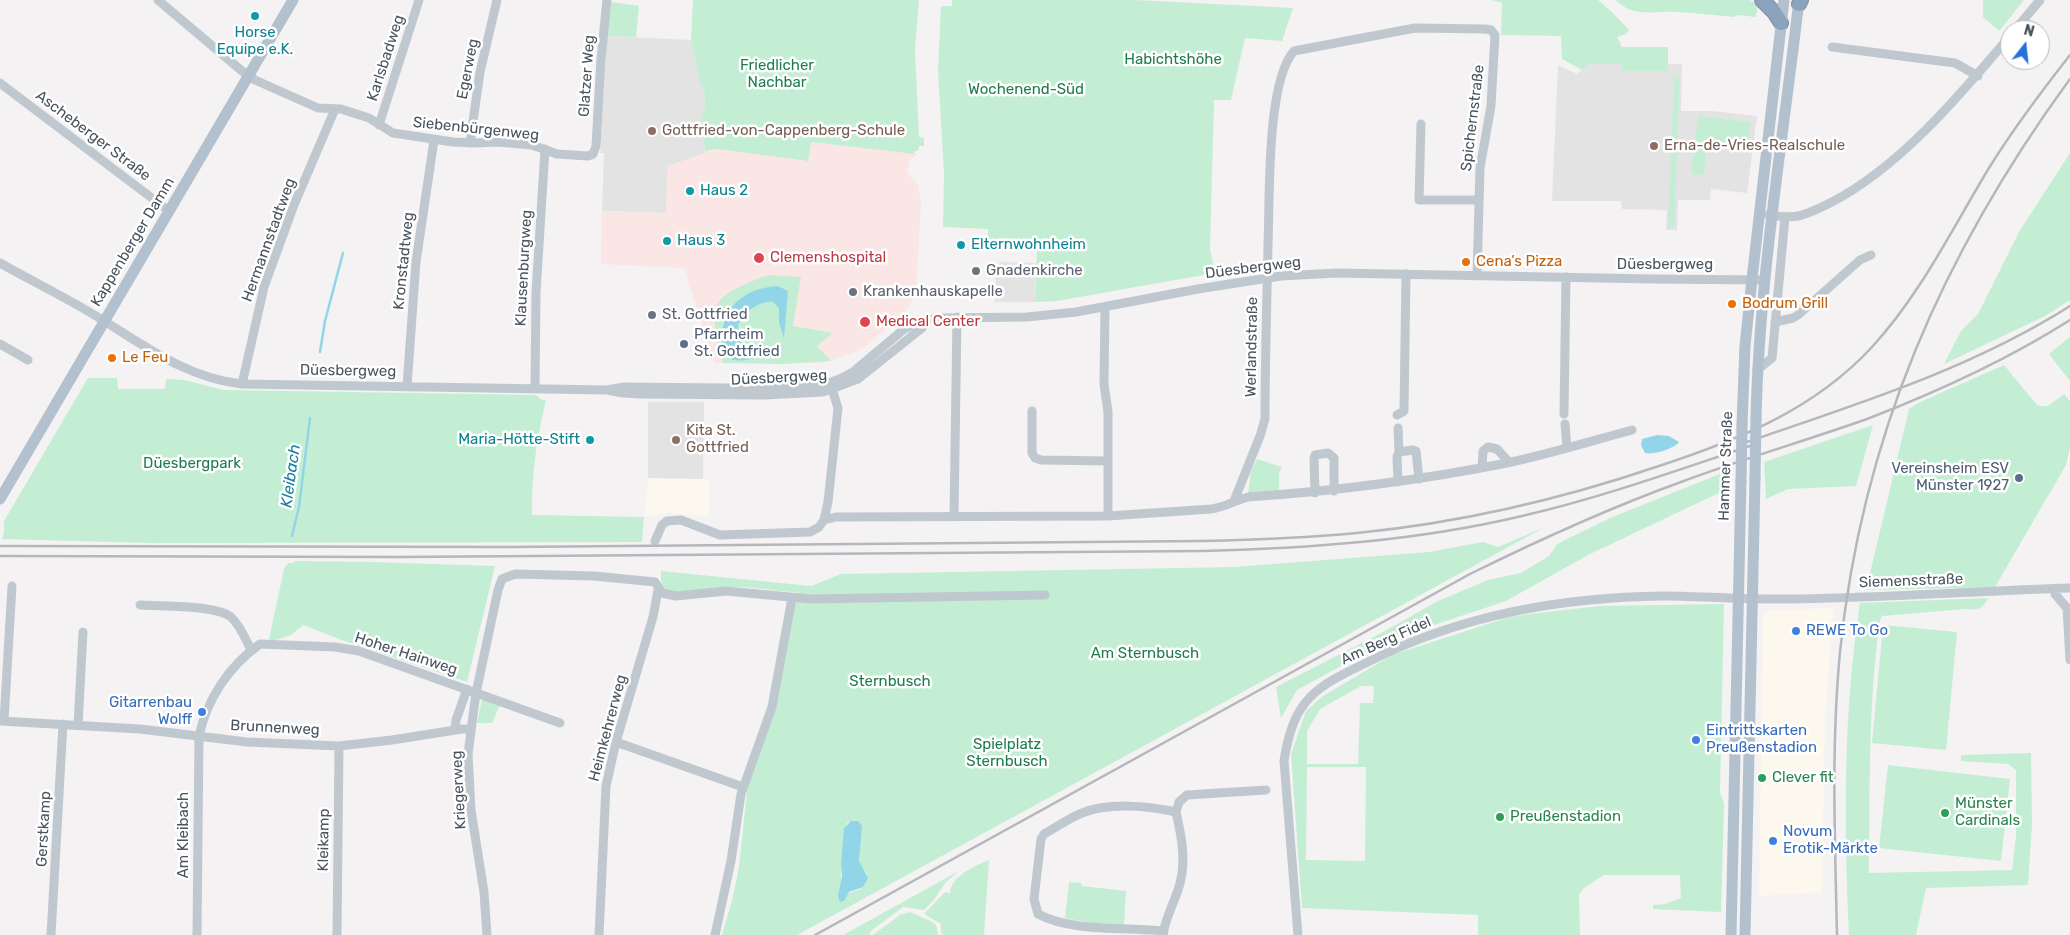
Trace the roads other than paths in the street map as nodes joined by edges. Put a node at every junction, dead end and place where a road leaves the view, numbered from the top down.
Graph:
1 (158, 0) edge
2 (293, 0) edge
3 (419, 0) edge
4 (497, 0) edge
5 (607, 0) edge
6 (1762, 0) edge
7 (1784, 0) edge
8 (2040, 0) edge
9 (1800, 1) edge
10 (2023, 20) edge
11 (1781, 23) junction
12 (1832, 47) dead end
13 (2000, 48) edge
14 (1294, 51) joint
15 (248, 76) junction
16 (1978, 76) junction
17 (0, 83) edge
18 (335, 109) junction
19 (1422, 124) dead end
20 (379, 125) junction
21 (434, 140) junction
22 (470, 143) junction
23 (545, 149) junction
24 (593, 154) joint
25 (1479, 200) junction
26 (169, 211) junction
27 (1760, 214) junction
28 (1772, 215) junction
29 (1785, 217) junction
30 (1871, 255) dead end
31 (0, 263) edge
32 (1406, 274) junction
33 (1477, 276) junction
34 (1566, 277) junction
35 (1267, 278) junction
36 (1752, 279) junction
37 (1764, 280) junction
38 (1105, 307) junction
39 (957, 317) junction
40 (104, 321) junction
41 (1775, 322) junction
42 (0, 344) edge
43 (28, 360) dead end
44 (1757, 370) junction
45 (242, 384) junction
46 (407, 386) junction
47 (832, 386) junction
48 (535, 388) junction
49 (1032, 411) dead end
50 (1564, 414) dead end
51 (1397, 415) dead end
52 (1565, 424) dead end
53 (1398, 428) dead end
54 (1632, 430) dead end
55 (1567, 448) junction
56 (1399, 452) junction
57 (1108, 461) junction
58 (1509, 462) junction
59 (1482, 467) junction
60 (1419, 479) junction
61 (1398, 482) junction
62 (1334, 491) junction
63 (1314, 493) junction
64 (0, 499) edge
65 (1234, 501) junction
66 (954, 516) junction
67 (1108, 516) junction
68 (824, 520) junction
69 (655, 541) dead end
70 (12, 586) dead end
71 (2070, 588) edge
72 (658, 590) junction
73 (2055, 594) dead end
74 (1045, 595) dead end
75 (1738, 597) junction
76 (792, 598) junction
77 (1752, 598) junction
78 (140, 605) dead end
79 (2068, 607) edge
80 (83, 632) dead end
81 (251, 650) junction
82 (2070, 660) edge
83 (466, 689) junction
84 (476, 693) junction
85 (2, 721) edge
86 (63, 724) junction
87 (560, 724) dead end
88 (78, 725) junction
89 (470, 729) junction
90 (455, 730) junction
91 (199, 736) junction
92 (616, 742) junction
93 (339, 746) junction
94 (743, 787) junction
95 (1266, 790) dead end
96 (1176, 812) junction
97 (1163, 933) edge
98 (51, 935) edge
99 (197, 935) edge
100 (337, 935) edge
101 (487, 935) edge
102 (599, 935) edge
103 (715, 935) edge
104 (1298, 935) edge
105 (1731, 935) edge
106 (1745, 935) edge

1 - 15 street, Siebenbürgenweg
2 - 15 main road, Kappenberger Damm
3 - 20 street, Karlsbadweg
4 - 22 street, Egerweg
5 - 24 street, Glatzer Weg
6 - 11 highway
7 - 11 main road, Hammer Straße
8 - 10 street
9 - 28 main road, Hammer Straße
11 - 27 main road, Hammer Straße
12 - 16 street
13 - 16 street
14 - 25 street, Spichernstraße
14 - 35 street, Werlandstraße
15 - 18 street, Siebenbürgenweg
15 - 26 main road, Kappenberger Damm
16 - 29 street
17 - 26 street, Ascheberger Straße
18 - 20 street, Siebenbürgenweg
18 - 45 street, Hermannstadtweg
19 - 25 street
20 - 21 street, Siebenbürgenweg
21 - 22 street, Siebenbürgenweg
21 - 46 street, Kronstadtweg
22 - 23 street, Siebenbürgenweg
23 - 24 street, Siebenbürgenweg
23 - 48 street, Klausenburgweg
25 - 33 street, Spichernstraße
26 - 40 main road, Kappenberger Damm
27 - 28 street
27 - 36 main road, Hammer Straße
28 - 29 street
28 - 37 main road, Hammer Straße
29 - 41 street
30 - 41 street
31 - 40 street, Düesbergweg
32 - 33 street, Düesbergweg
32 - 35 street, Düesbergweg
32 - 51 street
33 - 34 street, Düesbergweg
34 - 36 street, Düesbergweg
34 - 50 street
35 - 38 street, Düesbergweg
35 - 65 street, Werlandstraße
36 - 37 street, Düesbergweg
36 - 75 main road, Hammer Straße, bridge
37 - 44 main road, Hammer Straße
38 - 39 street, Düesbergweg
38 - 57 street
39 - 47 street, Düesbergweg
39 - 66 street
40 - 45 street, Düesbergweg
40 - 64 main road, Kappenberger Damm
41 - 44 street
42 - 43 street
44 - 77 main road, Hammer Straße, bridge
45 - 46 street, Düesbergweg
46 - 48 street, Düesbergweg
47 - 48 street, Düesbergweg
47 - 68 street
49 - 57 street
52 - 55 street
53 - 56 street
54 - 55 street
55 - 58 street
56 - 60 street
56 - 61 street
57 - 67 street
58 - 59 street
58 - 59 street
59 - 60 street
60 - 61 street
61 - 62 street
62 - 63 street
62 - 63 street
63 - 65 street
65 - 67 street
66 - 67 street
66 - 68 street
68 - 69 street
70 - 85 street, Brunnenweg
71 - 77 street, Siemensstraße
72 - 76 street
72 - 84 street, Kriegerweg
72 - 92 street, Heimkehrerweg
73 - 79 street
74 - 76 street
75 - 77 street, Am Berg Fidel
75 - 104 street, Am Berg Fidel
75 - 105 main road, Hammer Straße
76 - 94 street
77 - 106 main road, Hammer Straße
78 - 81 street
79 - 82 street
80 - 88 street
81 - 83 street, Hoher Hainweg
81 - 91 street, Hoher Hainweg
83 - 84 street, Hoher Hainweg
83 - 90 street
84 - 87 street, Hoher Hainweg
84 - 89 street, Kriegerweg
85 - 86 street, Brunnenweg
86 - 88 street, Brunnenweg
86 - 98 street, Gerstkamp
88 - 91 street, Brunnenweg
89 - 90 street, Brunnenweg
89 - 101 street, Kriegerweg
90 - 93 street, Brunnenweg
91 - 93 street, Brunnenweg
91 - 99 street, Am Kleibach
92 - 94 street
92 - 102 street, Heimkehrerweg
93 - 100 street, Kleikamp
94 - 103 street
95 - 96 street
96 - 97 street
96 - 97 street

